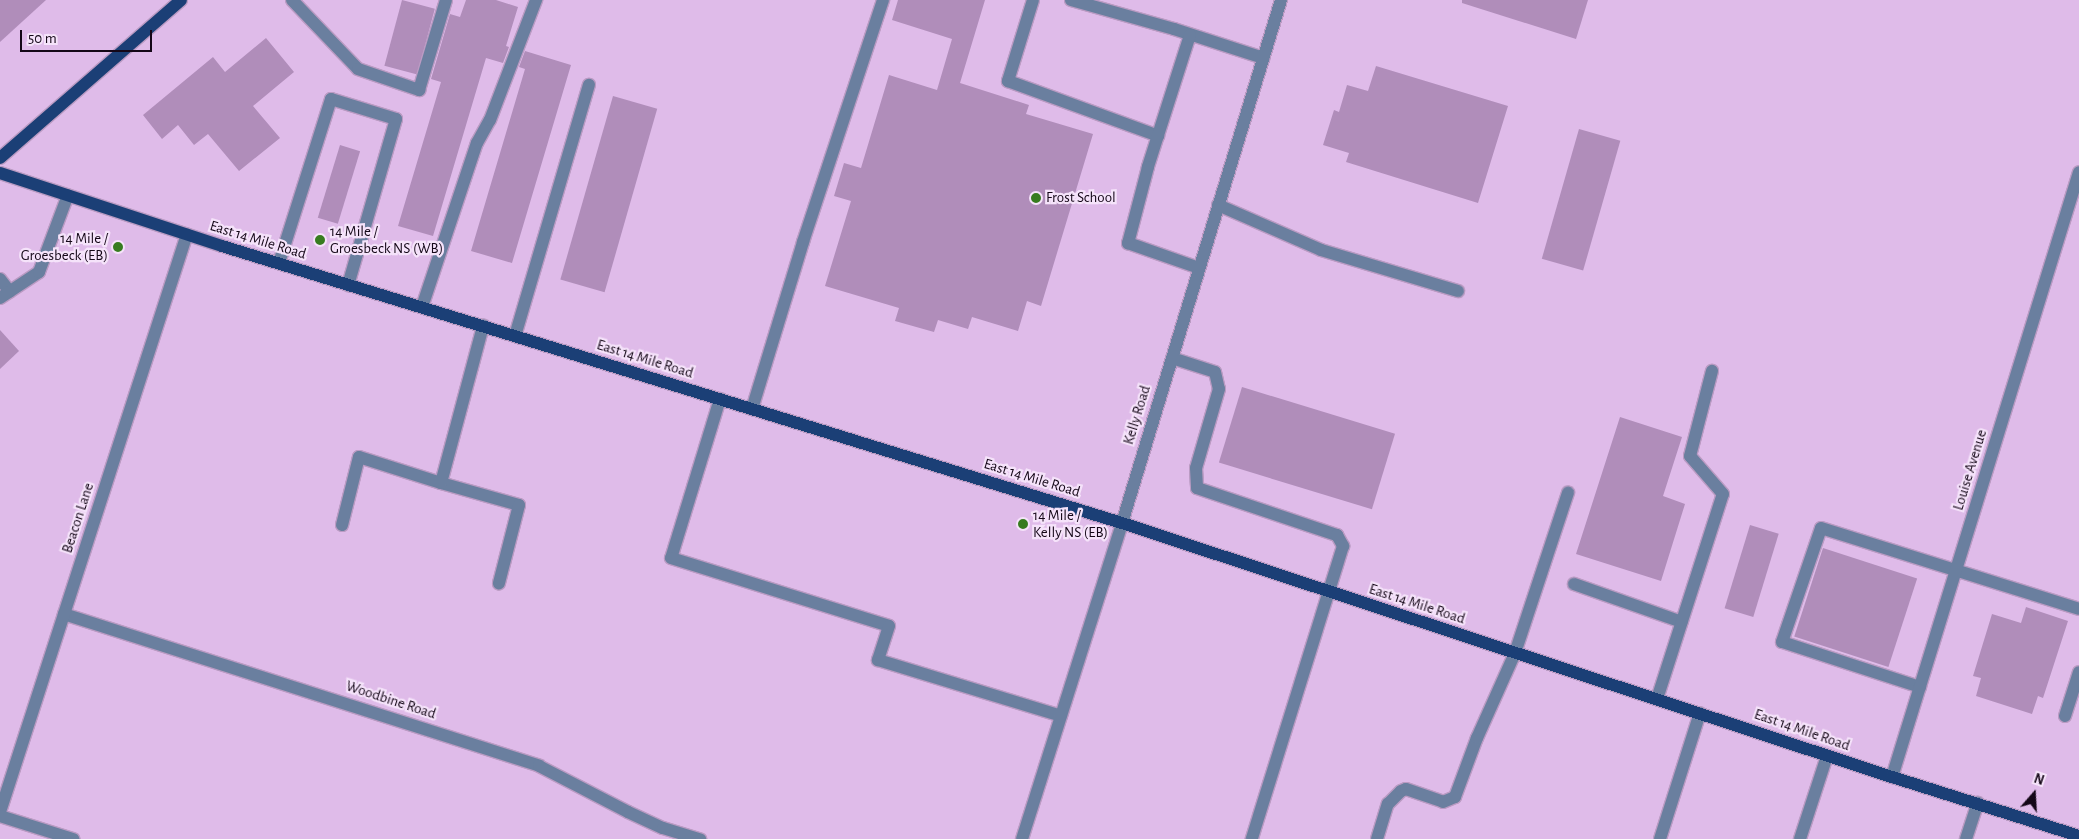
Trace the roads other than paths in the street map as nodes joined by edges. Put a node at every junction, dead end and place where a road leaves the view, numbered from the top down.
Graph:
1 (181, 0) edge
2 (292, 0) edge
3 (446, 0) edge
4 (536, 0) edge
5 (883, 0) edge
6 (1033, 0) edge
7 (1071, 0) edge
8 (1281, 0) edge
9 (1190, 35) junction
10 (1263, 58) junction
11 (589, 85) dead end
12 (1158, 136) junction
13 (0, 158) edge
14 (2079, 172) edge
15 (0, 173) edge
16 (68, 195) junction
17 (1218, 205) junction
18 (188, 234) junction
19 (279, 263) junction
20 (1199, 268) junction
21 (0, 279) edge
22 (348, 284) junction
23 (1458, 290) dead end
24 (5, 295) edge
25 (422, 307) junction
26 (483, 326) junction
27 (514, 336) junction
28 (1172, 358) junction
29 (1712, 371) dead end
30 (720, 399) junction
31 (752, 409) junction
32 (441, 483) junction
33 (1568, 493) dead end
34 (1122, 523) junction
35 (342, 525) dead end
36 (1956, 570) junction
37 (499, 583) dead end
38 (1574, 584) dead end
39 (1328, 593) junction
40 (2079, 609) edge
41 (64, 614) junction
42 (1682, 622) junction
43 (1516, 653) junction
44 (2079, 672) edge
45 (1920, 687) junction
46 (1657, 699) junction
47 (1700, 713) junction
48 (1061, 716) junction
49 (2065, 716) dead end
50 (1827, 756) junction
51 (1892, 778) junction
52 (1978, 803) junction
53 (0, 812) edge
54 (0, 816) edge
55 (2079, 836) edge
56 (74, 839) edge
57 (700, 839) edge
58 (1023, 839) edge
59 (1252, 839) edge
60 (1377, 839) edge
61 (1660, 839) edge
62 (1800, 839) edge
63 (1966, 839) edge

1 - 13 main road
2 - 3 street
4 - 25 street
5 - 31 street
6 - 12 street
7 - 9 street
8 - 10 street, Kelly Road
9 - 10 street
9 - 12 street
10 - 17 street, Kelly Road
11 - 27 street
12 - 20 street
14 - 36 street, Louise Avenue
15 - 16 main road, East 14 Mile Road
16 - 18 main road, East 14 Mile Road
16 - 24 street
17 - 20 street, Kelly Road
17 - 23 street
18 - 19 main road, East 14 Mile Road
18 - 41 street, Beacon Lane
19 - 22 main road, East 14 Mile Road
19 - 22 street
20 - 28 street, Kelly Road
21 - 24 street
22 - 25 main road, East 14 Mile Road
25 - 26 main road, East 14 Mile Road
26 - 27 main road, East 14 Mile Road
26 - 32 street
27 - 30 main road, East 14 Mile Road
28 - 34 street, Kelly Road
28 - 39 street
29 - 42 street
30 - 31 main road, East 14 Mile Road
30 - 48 street
31 - 34 main road, East 14 Mile Road
32 - 35 street
32 - 37 street
33 - 43 street
34 - 39 main road, East 14 Mile Road
34 - 48 street, Kelly Road
36 - 40 street
36 - 45 street, Louise Avenue
36 - 45 street
38 - 42 street
39 - 43 main road, East 14 Mile Road
39 - 59 street
41 - 53 street, Beacon Lane
41 - 57 street, Woodbine Road
42 - 46 street
43 - 46 main road, East 14 Mile Road
43 - 60 street
44 - 49 street
45 - 51 street, Louise Avenue
46 - 47 main road, East 14 Mile Road
47 - 50 main road, East 14 Mile Road
47 - 61 street
48 - 58 street, Kelly Road
50 - 51 main road, East 14 Mile Road
50 - 62 street
51 - 52 main road, East 14 Mile Road
52 - 55 main road, East 14 Mile Road
52 - 63 street
54 - 56 street

